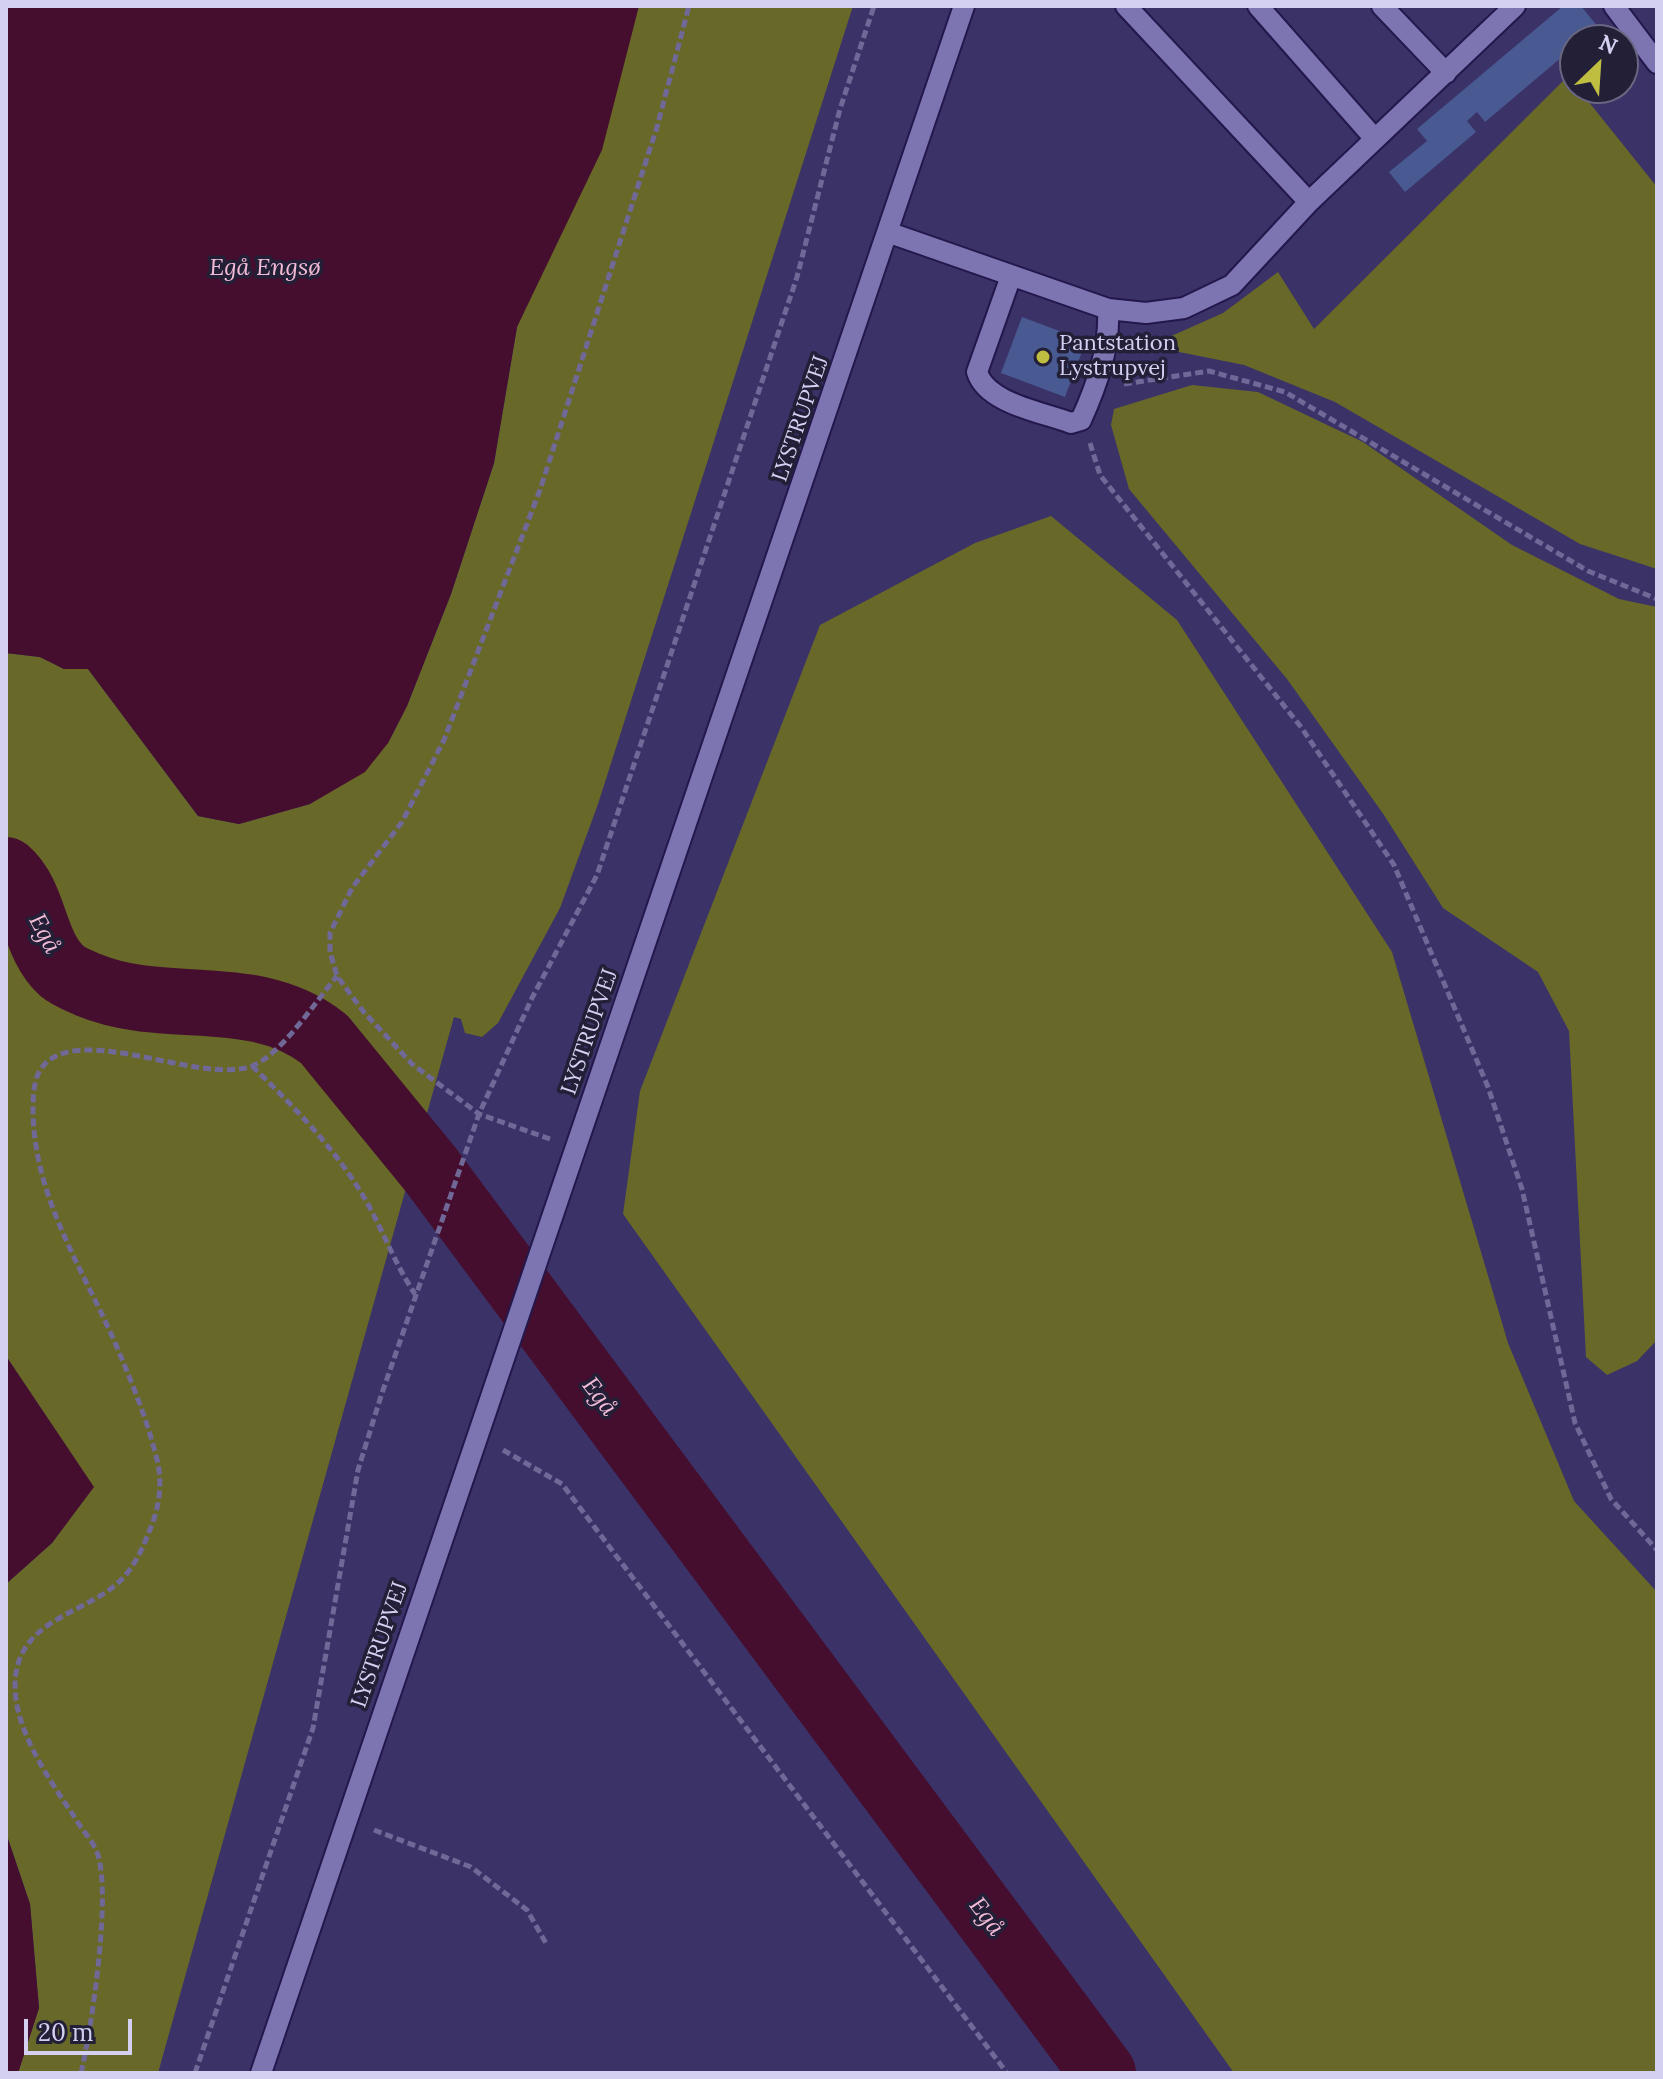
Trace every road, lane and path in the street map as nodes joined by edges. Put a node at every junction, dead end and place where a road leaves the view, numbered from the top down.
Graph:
1 (689, 6) edge
2 (874, 6) edge
3 (964, 6) edge
4 (1126, 6) edge
5 (1258, 6) edge
6 (1382, 6) edge
7 (1614, 6) edge
8 (1501, 11) edge
9 (1657, 63) edge
10 (1446, 73) junction
11 (1375, 139) junction
12 (1309, 202) junction
13 (890, 233) junction
14 (1011, 276) junction
15 (1108, 309) junction
16 (1095, 388) junction
17 (1081, 420) junction
18 (1657, 599) edge
19 (337, 976) junction
20 (252, 1066) junction
21 (479, 1114) junction
22 (576, 1148) junction
23 (416, 1295) junction
24 (476, 1438) junction
25 (1657, 1550) edge
26 (346, 1820) junction
27 (547, 1945) dead end
28 (81, 2073) edge
29 (195, 2073) edge
30 (261, 2073) edge
31 (1007, 2073) edge

1 - 19 path
2 - 21 path
3 - 13 street, LYSTRUPVEJ
4 - 12 street
5 - 11 street
6 - 10 street
7 - 9 street
8 - 10 street
10 - 11 street
11 - 12 street
12 - 15 street
13 - 14 street
13 - 22 street, LYSTRUPVEJ
14 - 15 street
14 - 17 street
15 - 16 street
16 - 17 street
16 - 18 path
17 - 25 path
19 - 20 path
19 - 21 path
20 - 23 path
20 - 28 path
21 - 22 path
21 - 23 path
22 - 24 street, LYSTRUPVEJ
23 - 29 path
24 - 26 street, LYSTRUPVEJ
24 - 31 path
26 - 27 path
26 - 30 street, LYSTRUPVEJ

